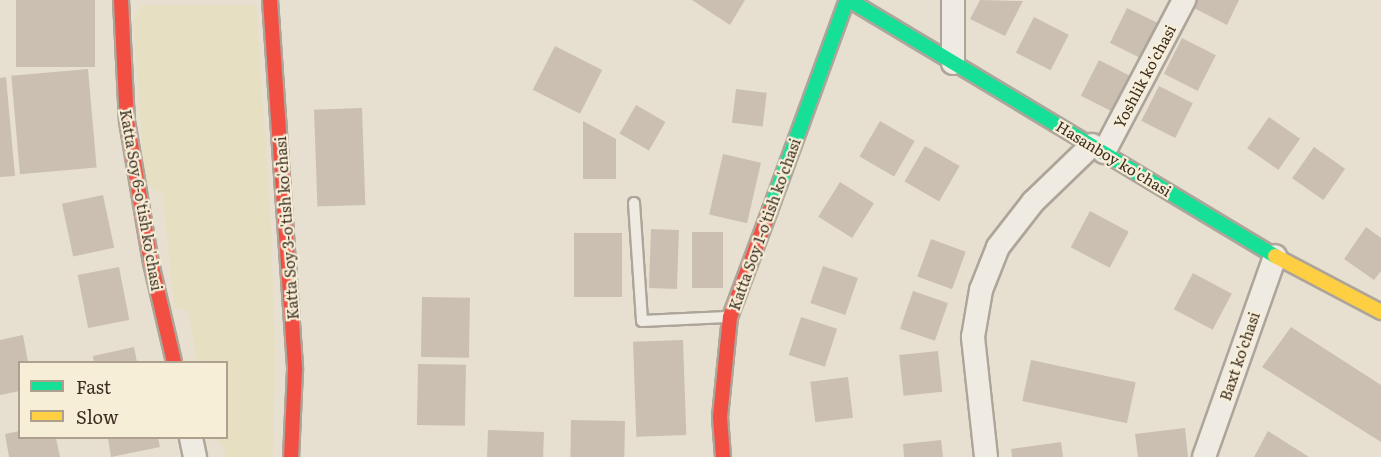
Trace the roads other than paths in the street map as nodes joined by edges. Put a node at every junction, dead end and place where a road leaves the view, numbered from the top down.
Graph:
1 (122, 0) edge
2 (270, 0) edge
3 (848, 0) edge
4 (953, 0) edge
5 (1184, 0) edge
6 (953, 63) junction
7 (1098, 148) junction
8 (634, 203) dead end
9 (1275, 256) junction
10 (1379, 307) edge
11 (730, 317) junction
12 (174, 361) edge
13 (191, 439) edge
14 (195, 457) edge
15 (291, 457) edge
16 (723, 457) edge
17 (986, 457) edge
18 (1204, 457) edge

1 - 12 street, Katta Soy 6-o'tish ko'chasi
2 - 15 street, Katta Soy 3-o'tish ko'chasi
3 - 6 street, Hasanboy ko'chasi
3 - 11 street, Katta Soy 1-o'tish ko'chasi
4 - 6 street
5 - 7 street, Yoshlik ko'chasi
6 - 7 street, Hasanboy ko'chasi
7 - 9 street, Hasanboy ko'chasi
7 - 17 street, Yoshlik ko'chasi
8 - 11 lane
9 - 10 street, Hasanboy ko'chasi
9 - 18 street, Baxt ko'chasi
11 - 16 street, Katta Soy 1-o'tish ko'chasi
13 - 14 street

